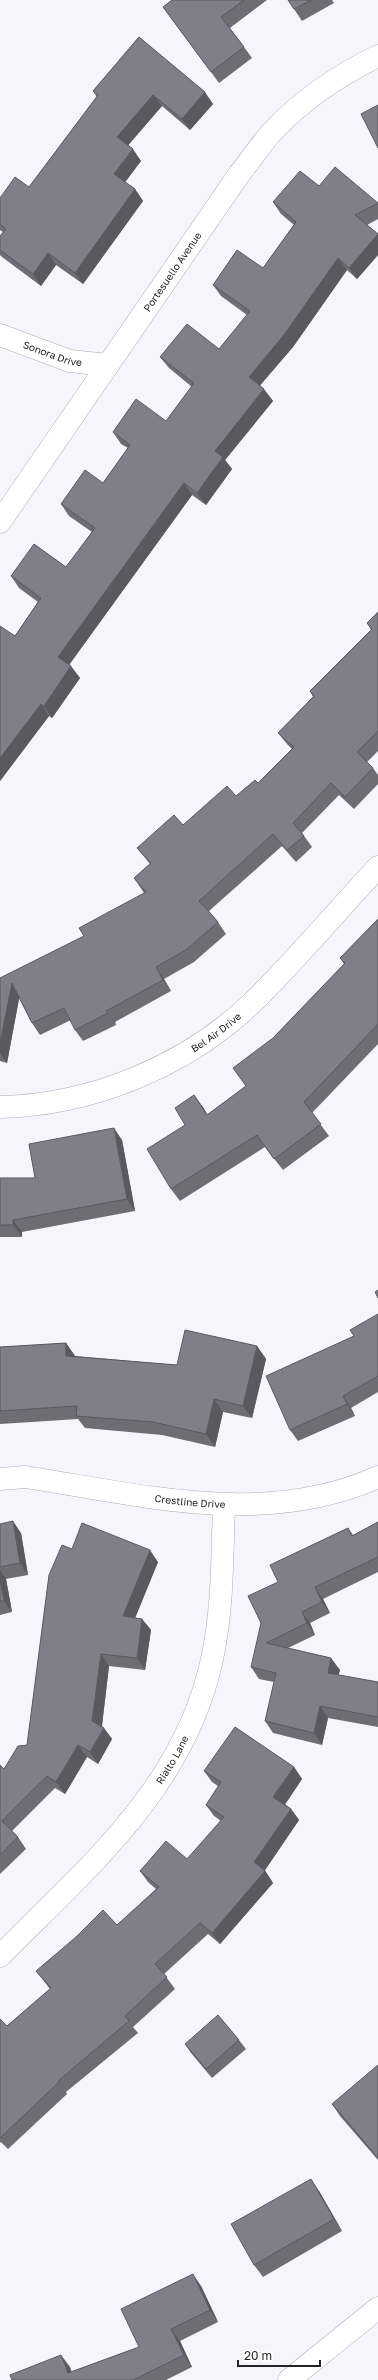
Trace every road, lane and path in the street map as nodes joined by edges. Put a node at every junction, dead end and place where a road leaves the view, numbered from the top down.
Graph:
1 (378, 56) edge
2 (0, 335) edge
3 (108, 365) junction
4 (0, 522) edge
5 (378, 867) edge
6 (0, 1107) edge
7 (378, 1477) edge
8 (0, 1479) edge
9 (224, 1506) junction
10 (0, 1956) edge
11 (378, 2308) edge
12 (289, 2380) edge

1 - 3 street, Portesuello Avenue
2 - 3 street, Sonora Drive
3 - 4 street, Portesuello Avenue
5 - 6 street, Bel Air Drive
7 - 9 street, Crestline Drive
8 - 9 street, Crestline Drive
9 - 10 street, Rialto Lane
11 - 12 street

